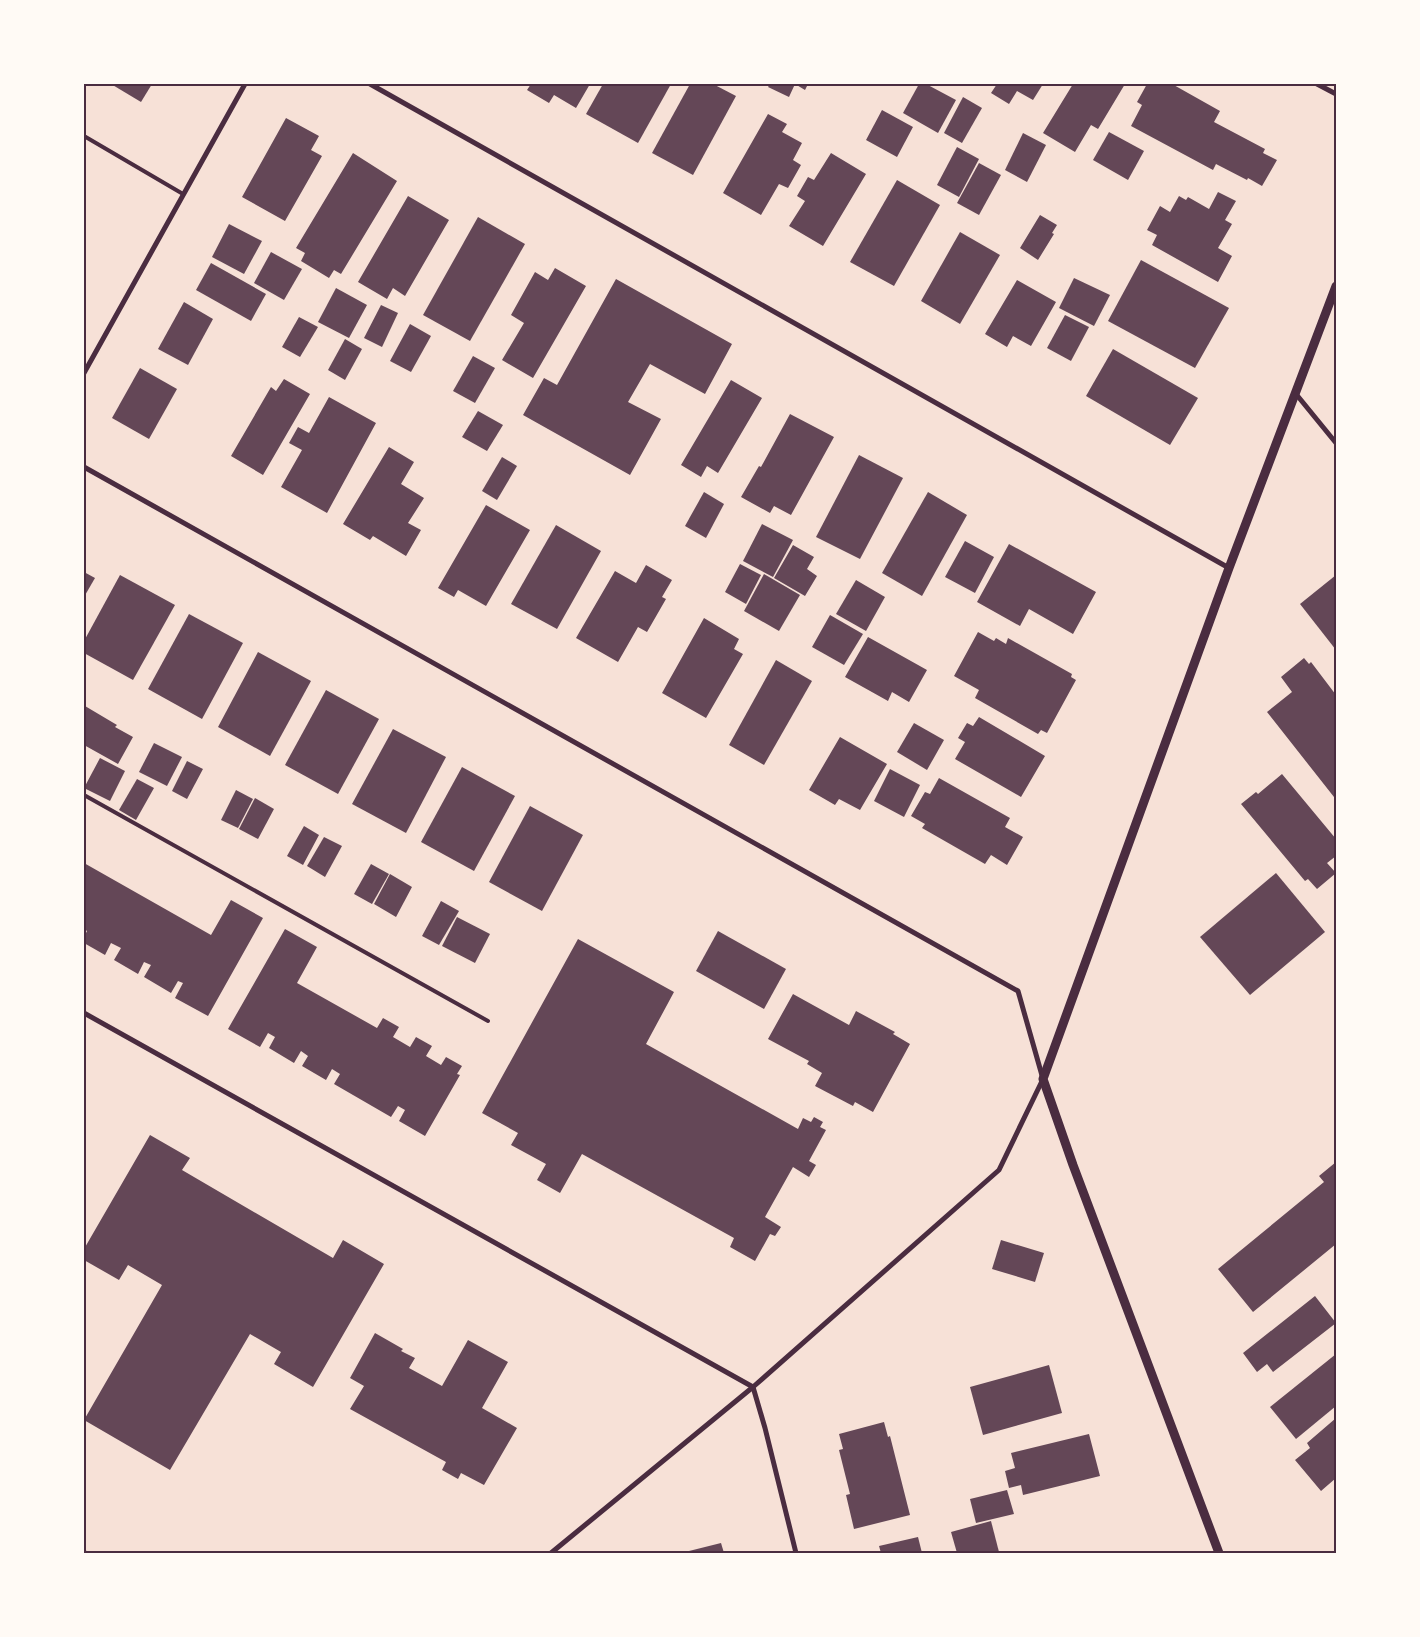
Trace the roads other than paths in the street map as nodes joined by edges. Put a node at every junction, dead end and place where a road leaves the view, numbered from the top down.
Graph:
1 (245, 84) edge
2 (370, 84) edge
3 (1317, 84) edge
4 (1336, 94) edge
5 (84, 136) edge
6 (183, 194) junction
7 (1336, 286) edge
8 (84, 373) edge
9 (1296, 394) junction
10 (1336, 443) edge
11 (84, 467) edge
12 (1229, 568) junction
13 (84, 795) edge
14 (84, 1013) edge
15 (488, 1021) dead end
16 (1043, 1079) junction
17 (753, 1386) junction
18 (551, 1553) edge
19 (796, 1553) edge
20 (1219, 1553) edge

1 - 6 street
2 - 12 street
3 - 4 street
5 - 6 lane
6 - 8 street
7 - 9 street
9 - 10 street
9 - 12 street
11 - 16 street
12 - 16 street
13 - 15 lane
14 - 17 street
16 - 17 street
16 - 20 street
17 - 18 street
17 - 19 street

